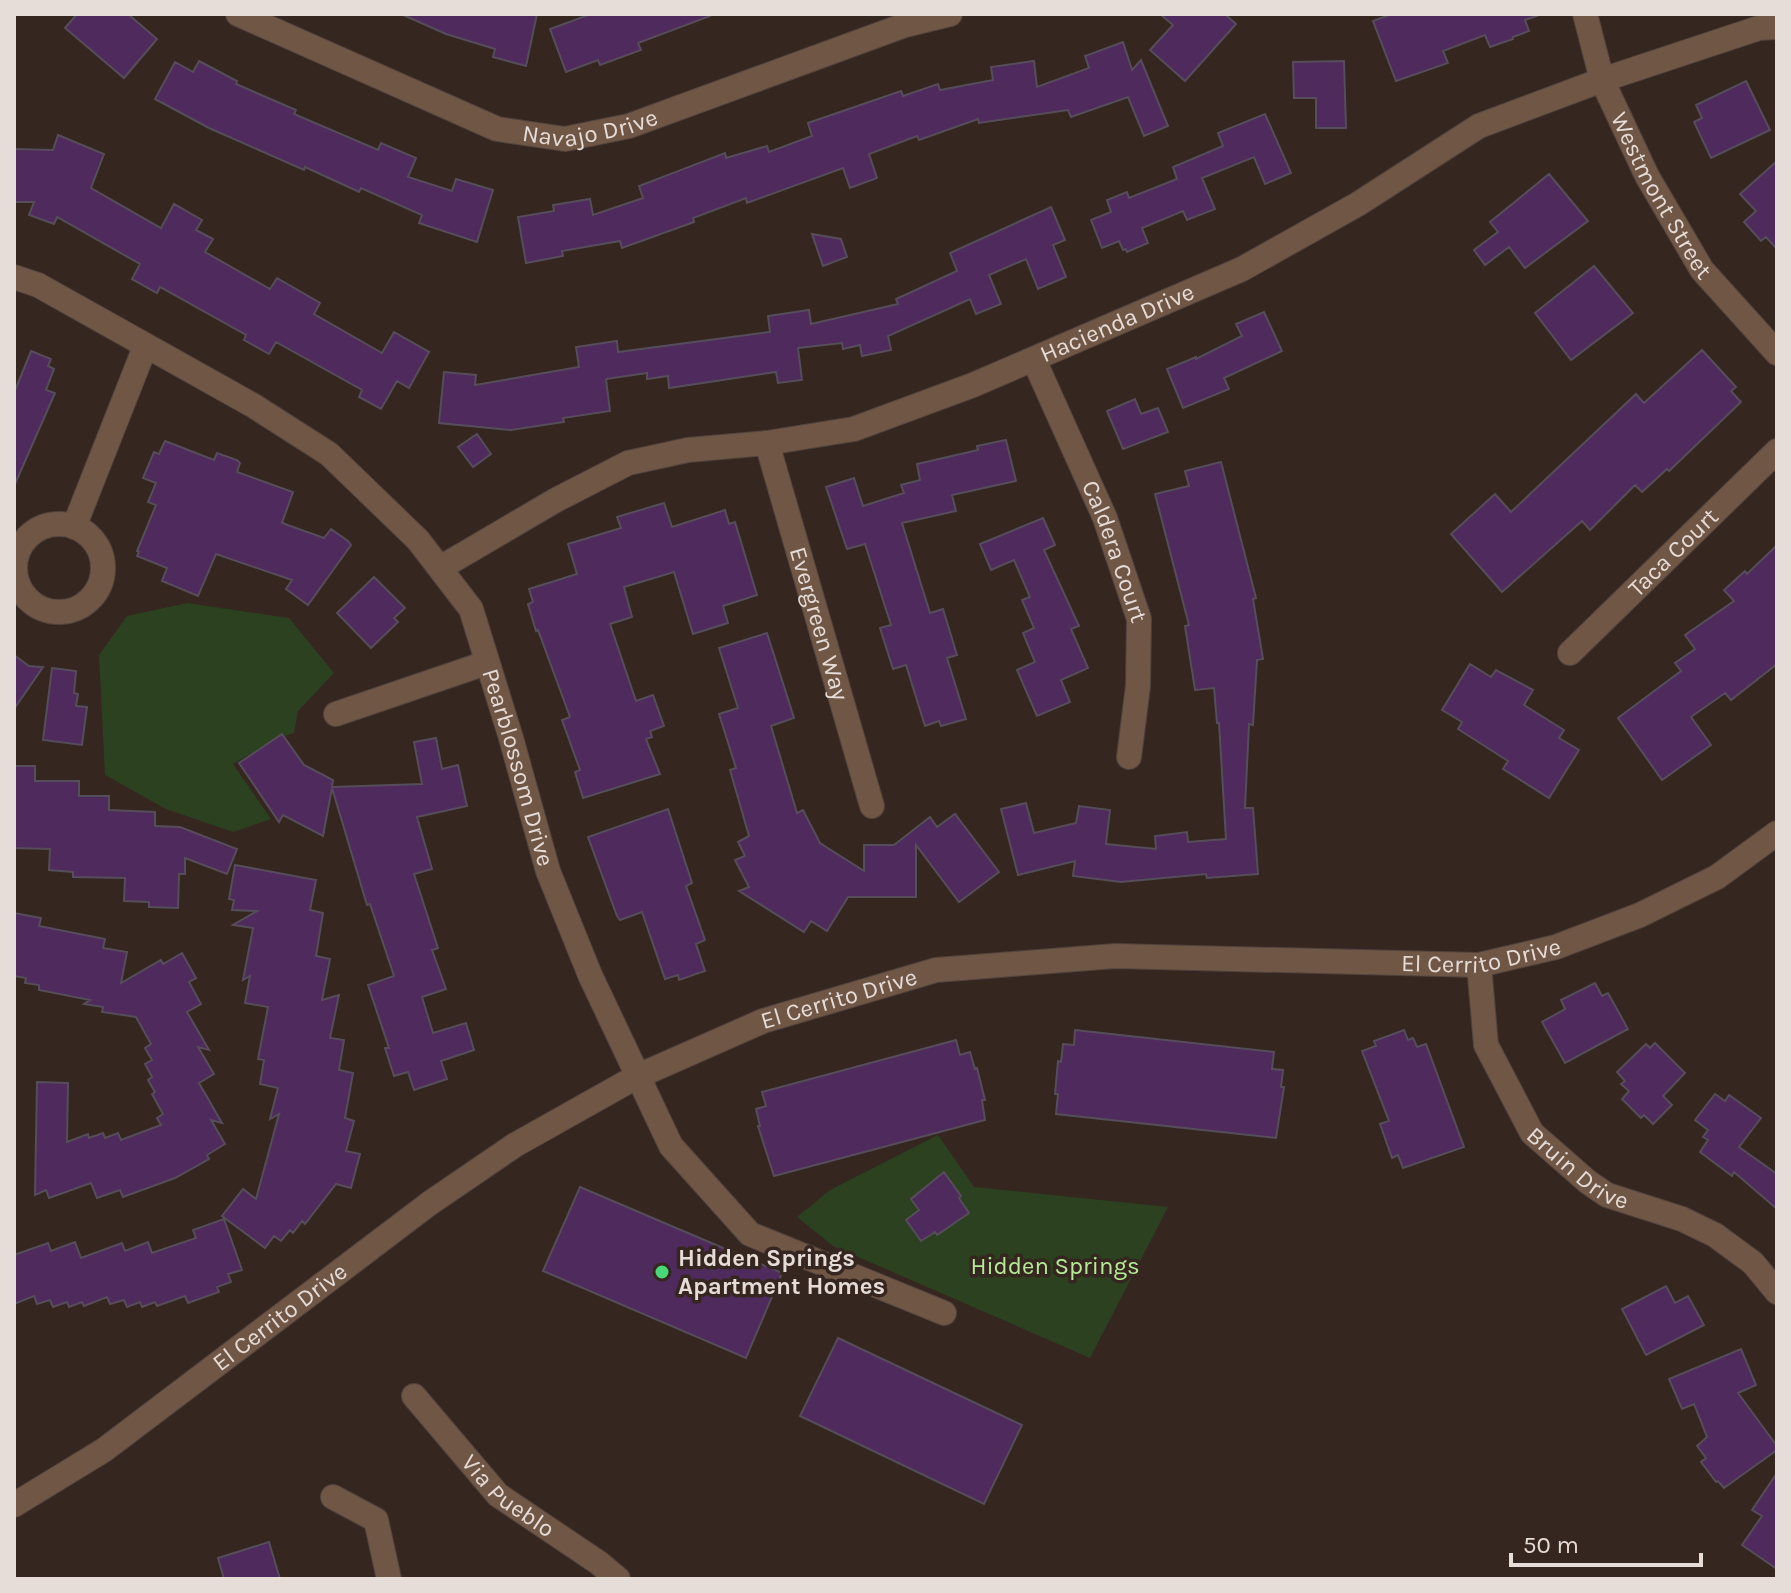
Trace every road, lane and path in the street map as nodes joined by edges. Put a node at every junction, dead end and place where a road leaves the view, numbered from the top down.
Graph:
1 (238, 14) edge
2 (950, 14) edge
3 (1585, 14) edge
4 (1777, 27) edge
5 (1602, 80) junction
6 (14, 277) edge
7 (145, 347) junction
8 (1777, 353) edge
9 (1034, 360) junction
10 (767, 443) junction
11 (1777, 451) edge
12 (74, 527) dead end
13 (440, 568) junction
14 (1570, 653) dead end
15 (486, 663) junction
16 (336, 714) dead end
17 (1129, 757) dead end
18 (872, 806) dead end
19 (1777, 833) edge
20 (1479, 965) junction
21 (636, 1077) junction
22 (1777, 1292) edge
23 (944, 1313) dead end
24 (414, 1396) dead end
25 (333, 1497) dead end
26 (14, 1505) edge
27 (389, 1579) edge
28 (618, 1579) edge

1 - 2 street, Navajo Drive
3 - 5 street, Westmont Street
4 - 5 street, Hacienda Drive
5 - 8 street, Westmont Street
5 - 9 street, Hacienda Drive
6 - 7 street, Pearblossom Drive
7 - 12 street
7 - 13 street, Pearblossom Drive
9 - 10 street, Hacienda Drive
9 - 17 street, Caldera Court
10 - 13 street, Hacienda Drive
10 - 18 street, Evergreen Way
11 - 14 street, Taca Court
13 - 15 street, Pearblossom Drive
15 - 16 street
15 - 21 street, Pearblossom Drive
19 - 20 street, El Cerrito Drive
20 - 21 street, El Cerrito Drive
20 - 22 street, Bruin Drive
21 - 23 street, Pearblossom Drive
21 - 26 street, El Cerrito Drive
24 - 28 street, Via Pueblo
25 - 27 street

